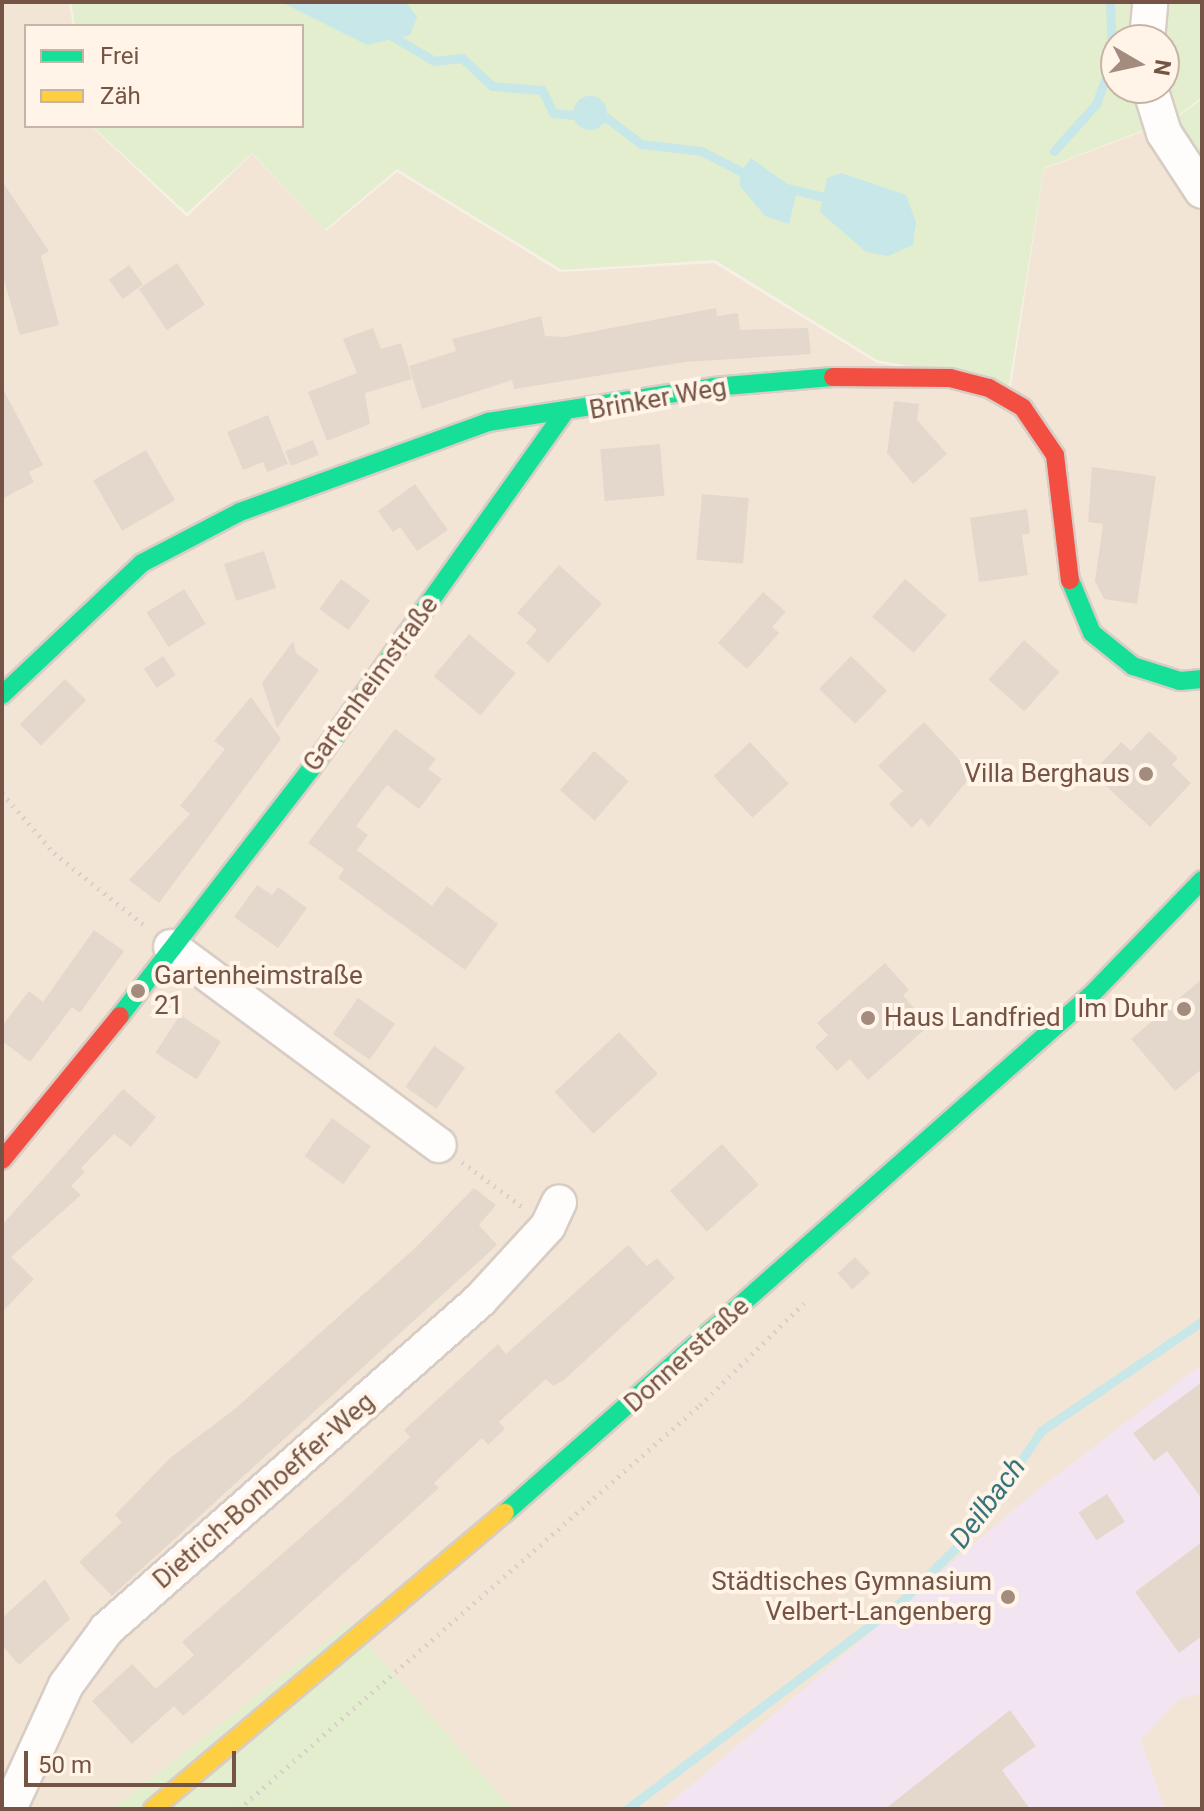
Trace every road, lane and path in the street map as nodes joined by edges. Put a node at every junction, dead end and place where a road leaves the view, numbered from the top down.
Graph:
1 (1150, 2) edge
2 (1148, 24) edge
3 (1155, 104) edge
4 (1202, 191) edge
5 (563, 415) junction
6 (1202, 679) edge
7 (2, 695) edge
8 (2, 793) edge
9 (1202, 880) edge
10 (171, 947) junction
11 (439, 1145) joint
12 (2, 1160) edge
13 (554, 1214) joint
14 (9, 1809) edge
15 (153, 1809) edge

1 - 2 street
3 - 4 street
5 - 6 street, Brinker Weg
5 - 7 street, Brinker Weg
5 - 10 street, Gartenheimstraße
8 - 10 path
9 - 15 street, Donnerstraße
10 - 11 street
10 - 12 street, Gartenheimstraße
11 - 13 path
13 - 14 street, Dietrich-Bonhoeffer-Weg

